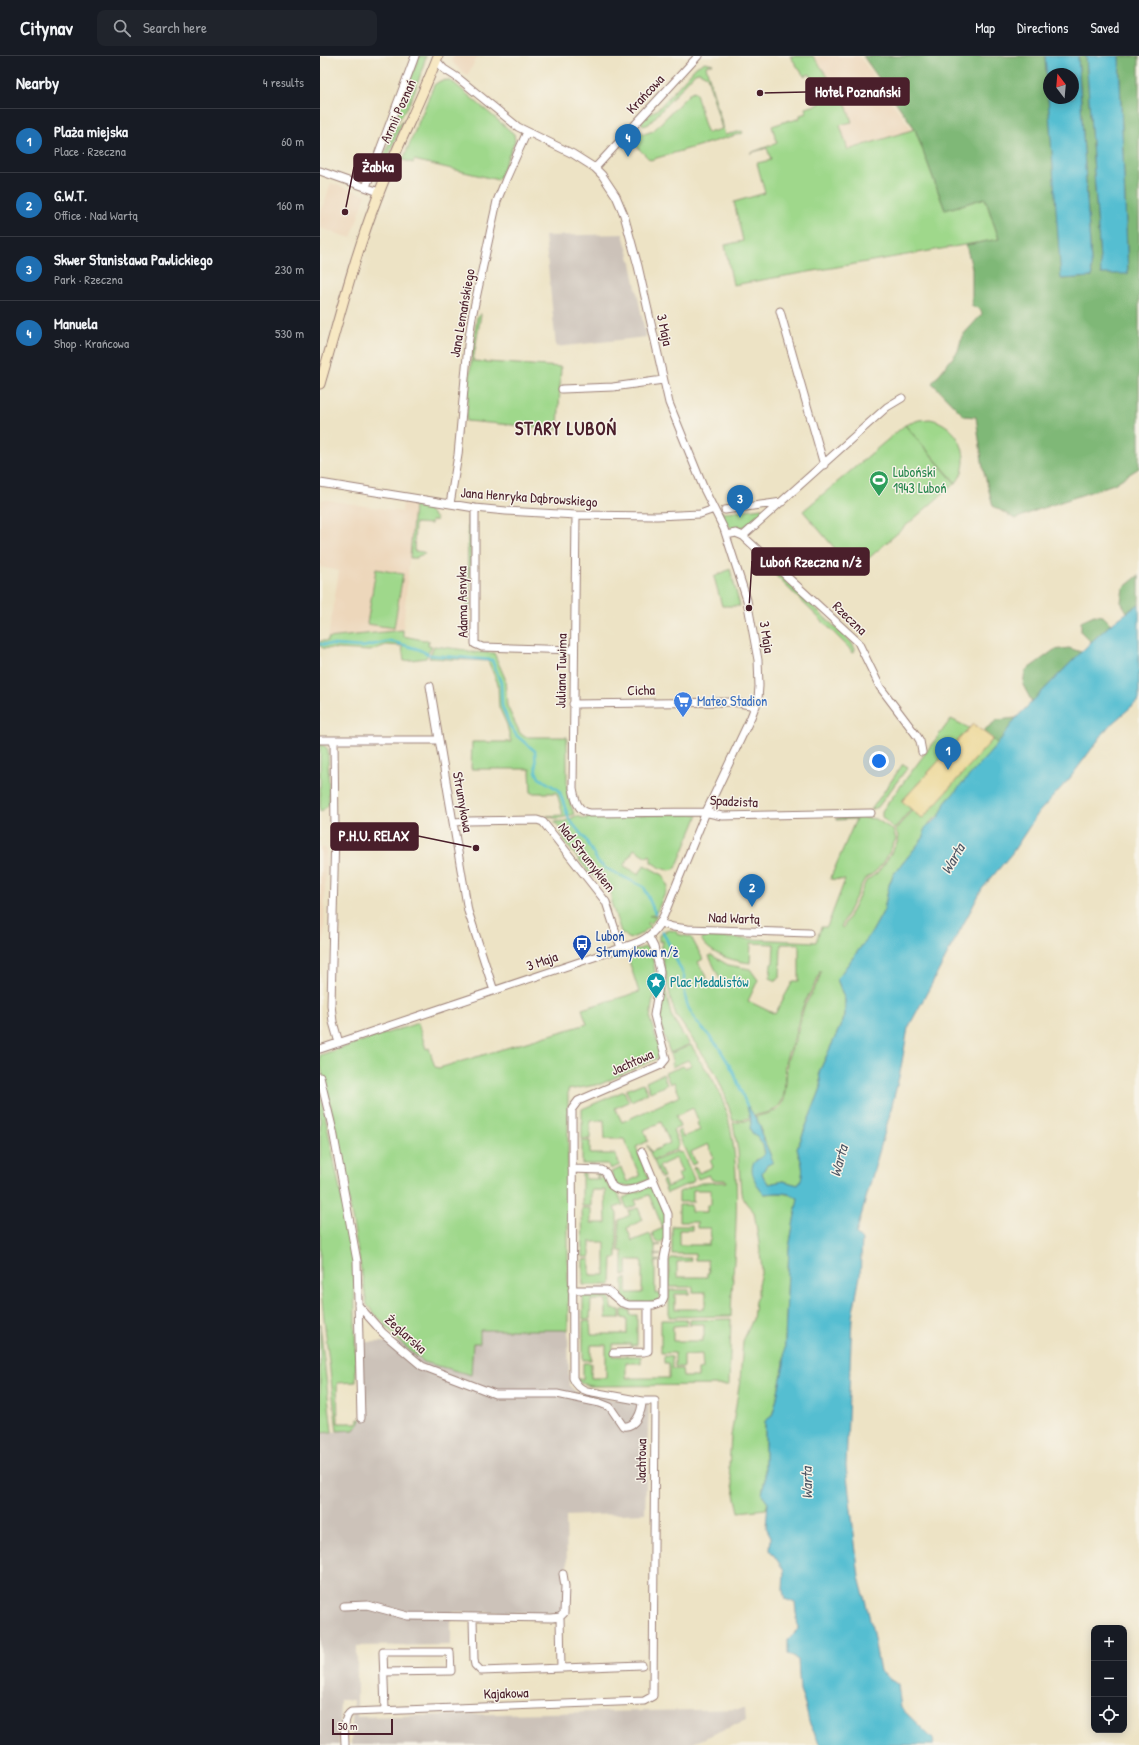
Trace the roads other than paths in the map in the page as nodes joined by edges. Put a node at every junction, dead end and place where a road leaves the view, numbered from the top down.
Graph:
1 (415, 56) edge
2 (698, 56) edge
3 (437, 58) edge
4 (527, 132) junction
5 (595, 168) junction
6 (320, 171) edge
7 (366, 187) junction
8 (379, 192) junction
9 (780, 311) dead end
10 (323, 364) edge
11 (663, 380) junction
12 (320, 384) edge
13 (562, 389) dead end
14 (902, 398) dead end
15 (823, 462) junction
16 (320, 483) edge
17 (782, 502) junction
18 (450, 504) junction
19 (475, 508) junction
20 (714, 509) junction
21 (725, 510) dead end
22 (576, 515) junction
23 (726, 535) junction
24 (743, 536) junction
25 (574, 650) junction
26 (430, 686) dead end
27 (574, 704) junction
28 (756, 706) junction
29 (320, 740) edge
30 (334, 740) junction
31 (439, 740) junction
32 (922, 752) dead end
33 (706, 812) junction
34 (596, 813) joint
35 (871, 813) dead end
36 (454, 822) junction
37 (660, 923) junction
38 (809, 933) dead end
39 (649, 937) junction
40 (621, 948) junction
41 (494, 991) junction
42 (339, 1043) junction
43 (320, 1049) edge
44 (320, 1077) edge
45 (642, 1152) dead end
46 (572, 1169) junction
47 (654, 1181) junction
48 (572, 1290) junction
49 (648, 1305) junction
50 (358, 1306) junction
51 (613, 1352) dead end
52 (642, 1401) junction
53 (361, 1418) dead end
54 (562, 1574) dead end
55 (344, 1606) dead end
56 (560, 1616) junction
57 (473, 1618) junction
58 (642, 1665) dead end
59 (561, 1668) junction
60 (384, 1672) junction
61 (651, 1699) joint
62 (385, 1710) junction
63 (345, 1745) edge

1 - 7 street, Armii Poznań
2 - 5 street, Krańcowa
3 - 4 street, 3 Maja
3 - 8 main road, Armii Poznań
4 - 5 street, 3 Maja
4 - 18 street, Jana Lemańskiego
5 - 11 street, 3 Maja
6 - 7 street
7 - 8 street
8 - 10 main road, Armii Poznań
9 - 15 street
10 - 12 main road, Armii Poznań
11 - 13 street
11 - 20 street, 3 Maja
14 - 15 street
15 - 17 street
16 - 18 street, Jana Henryka Dąbrowskiego
17 - 21 street
17 - 24 street
18 - 19 street, Jana Henryka Dąbrowskiego
19 - 22 street, Jana Henryka Dąbrowskiego
19 - 25 street, Adama Asnyka
20 - 22 street, Jana Henryka Dąbrowskiego
20 - 23 street, 3 Maja
22 - 25 street, Juliana Tuwima
23 - 24 street
23 - 28 street, 3 Maja
24 - 32 street, Rzeczna
25 - 27 street, Juliana Tuwima
26 - 31 street, Strumykowa
27 - 28 street, Cicha
27 - 34 street, Juliana Tuwima
28 - 33 street, 3 Maja
29 - 30 street
30 - 31 street
30 - 42 street
31 - 36 street, Strumykowa
33 - 34 street, Spadzista
33 - 35 street, Spadzista
33 - 37 street, 3 Maja
36 - 40 street, Nad Strumykiem
36 - 41 street, Strumykowa
37 - 38 street, Nad Wartą
37 - 39 street, 3 Maja
39 - 40 street, 3 Maja
39 - 46 street, Jachtowa
40 - 41 street, 3 Maja
41 - 42 street, 3 Maja
42 - 43 street, 3 Maja
44 - 50 street
45 - 47 street
46 - 47 street
46 - 48 street, Jachtowa
47 - 49 street
48 - 49 street
48 - 52 street, Jachtowa
49 - 51 street
50 - 52 street, Żeglarska
50 - 53 street
52 - 61 street, Jachtowa
54 - 56 street
55 - 57 street
56 - 57 street
56 - 59 street
57 - 59 street
58 - 59 street
60 - 60 street
60 - 62 street
61 - 62 street, Kajakowa
62 - 63 street, Kajakowa

